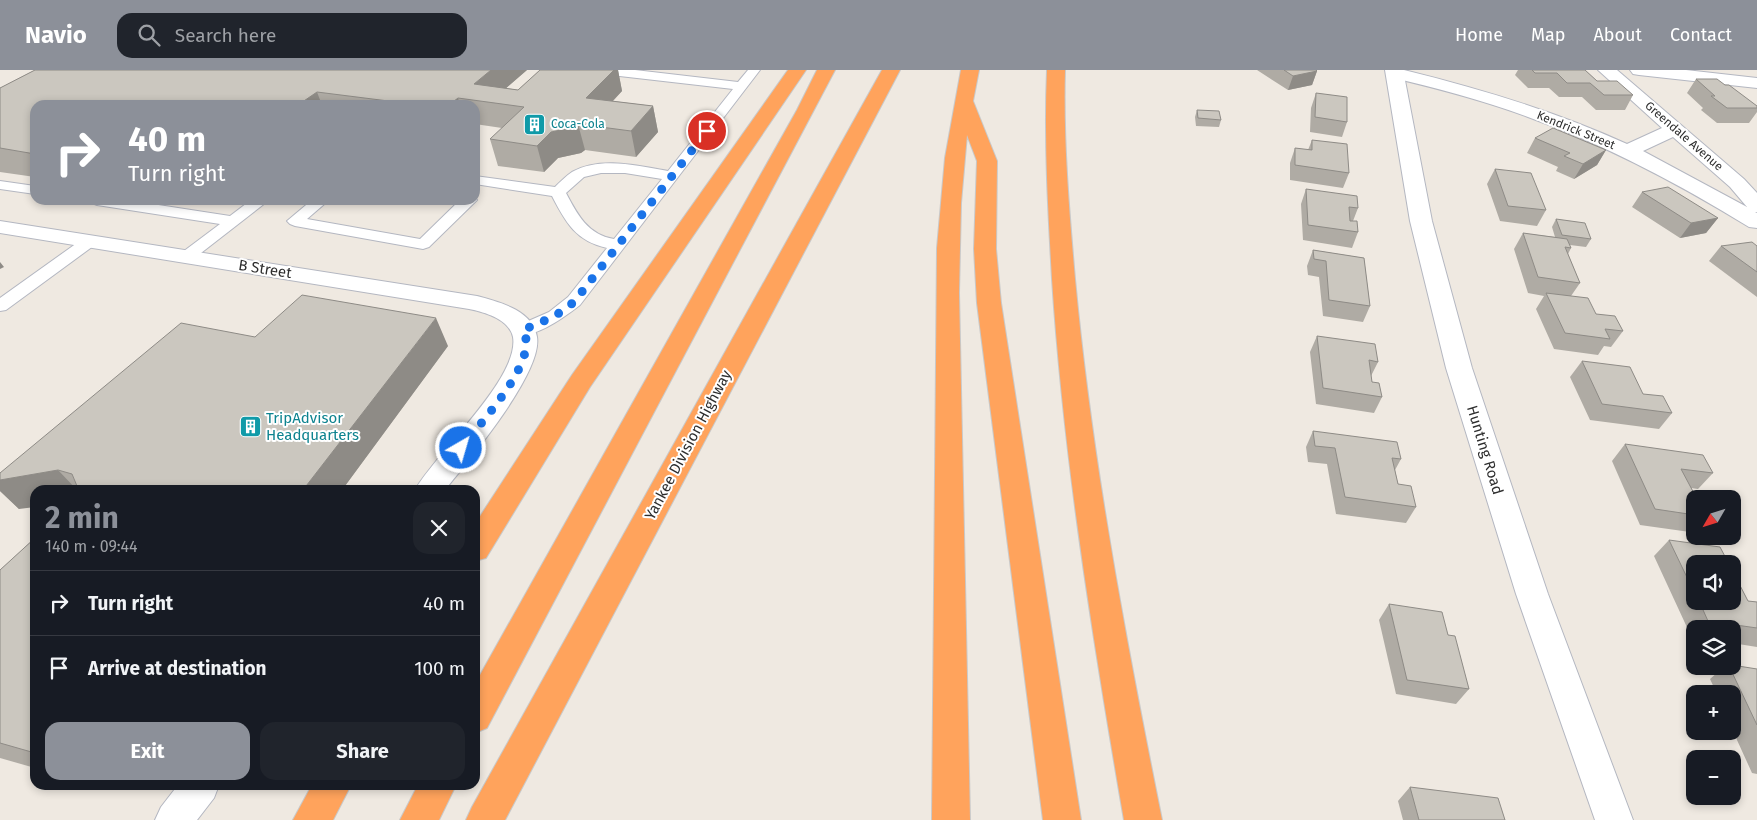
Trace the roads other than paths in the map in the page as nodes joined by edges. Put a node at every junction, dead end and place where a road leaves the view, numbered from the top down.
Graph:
1 (602, 70) edge
2 (754, 70) edge
3 (797, 70) edge
4 (826, 70) edge
5 (891, 70) edge
6 (970, 70) edge
7 (1056, 70) edge
8 (1607, 70) edge
9 (1639, 70) edge
10 (1390, 71) edge
11 (1757, 83) edge
12 (742, 86) junction
13 (964, 101) junction
14 (1675, 129) junction
15 (1628, 151) junction
16 (672, 176) junction
17 (482, 181) edge
18 (0, 185) edge
19 (30, 189) edge
20 (558, 192) junction
21 (128, 205) edge
22 (254, 205) edge
23 (315, 205) edge
24 (464, 205) edge
25 (1757, 206) edge
26 (232, 222) junction
27 (1757, 222) edge
28 (0, 227) edge
29 (90, 241) junction
30 (619, 245) junction
31 (186, 257) junction
32 (0, 306) edge
33 (523, 330) junction
34 (433, 485) edge
35 (480, 541) edge
36 (480, 708) edge
37 (197, 790) edge
38 (330, 790) edge
39 (435, 790) edge
40 (174, 820) edge
41 (312, 820) edge
42 (419, 820) edge
43 (485, 820) edge
44 (951, 820) edge
45 (1062, 820) edge
46 (1143, 820) edge
47 (1614, 820) edge

1 - 12 lane
2 - 12 lane
3 - 35 highway
4 - 36 highway
5 - 43 highway, Yankee Division Highway
6 - 13 highway
7 - 46 highway
8 - 14 street, Greendale Avenue
9 - 11 street
10 - 15 street, Kendrick Street
10 - 47 street, Hunting Road
12 - 16 lane
13 - 44 highway
13 - 45 highway
14 - 15 street
14 - 25 street, Greendale Avenue
15 - 27 street, Kendrick Street
16 - 20 lane
16 - 30 lane
17 - 20 lane
18 - 19 lane
20 - 30 lane
21 - 26 lane
22 - 26 lane
23 - 24 lane
26 - 31 lane
28 - 29 street, B Street
29 - 31 street, B Street
29 - 32 lane
30 - 33 lane
31 - 33 street, B Street
33 - 34 street
37 - 40 street
38 - 41 highway
39 - 42 highway

